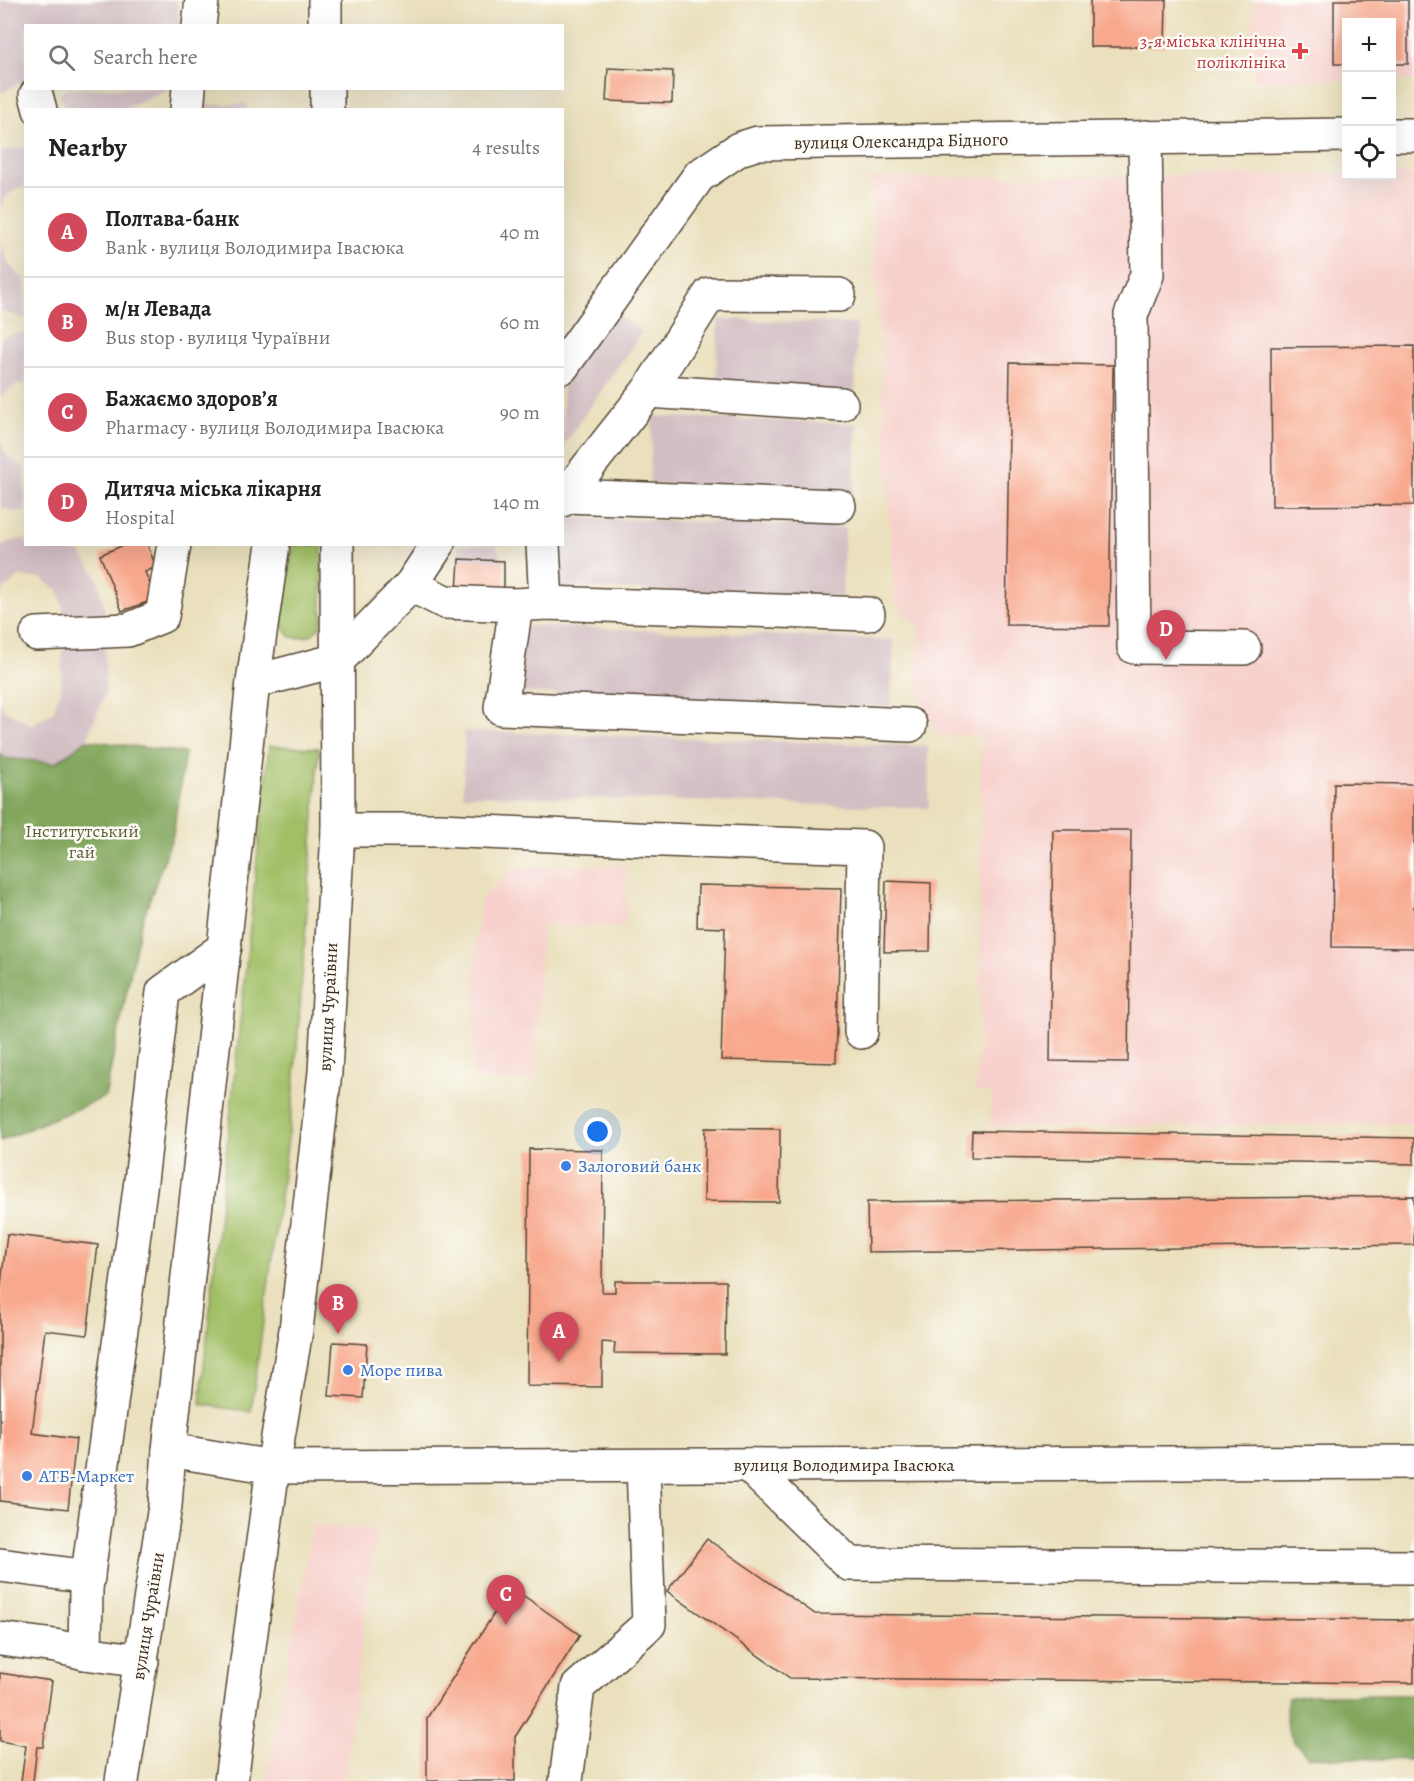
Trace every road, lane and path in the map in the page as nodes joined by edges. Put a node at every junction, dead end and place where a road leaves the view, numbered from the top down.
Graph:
1 (202, 0) edge
2 (325, 0) edge
3 (199, 24) edge
4 (325, 24) edge
5 (189, 90) edge
6 (327, 90) edge
7 (187, 108) edge
8 (327, 108) edge
9 (1342, 135) edge
10 (1396, 135) edge
11 (1414, 135) edge
12 (1145, 137) junction
13 (839, 295) dead end
14 (564, 364) edge
15 (648, 391) junction
16 (840, 404) dead end
17 (564, 498) edge
18 (838, 506) dead end
19 (174, 546) edge
20 (273, 546) edge
21 (337, 546) edge
22 (437, 546) edge
23 (543, 546) edge
24 (411, 585) junction
25 (531, 604) junction
26 (868, 614) dead end
27 (37, 634) dead end
28 (1244, 648) dead end
29 (338, 660) junction
30 (253, 682) junction
31 (910, 725) dead end
32 (338, 830) junction
33 (225, 947) junction
34 (861, 1032) dead end
35 (169, 1450) junction
36 (1414, 1462) edge
37 (748, 1465) junction
38 (643, 1466) junction
39 (273, 1467) junction
40 (0, 1565) edge
41 (1414, 1567) edge
42 (88, 1577) junction
43 (0, 1639) edge
44 (85, 1653) junction
45 (141, 1661) junction
46 (122, 1781) edge
47 (231, 1781) edge
48 (566, 1781) edge

1 - 3 street
2 - 4 street
5 - 7 street
6 - 8 street
9 - 12 street, вулиця Олександра Бідного
10 - 11 street
12 - 14 street, вулиця Олександра Бідного
12 - 28 street
13 - 15 street
15 - 16 street
15 - 17 street
17 - 18 street
19 - 27 street
20 - 30 street, вулиця Чураївни
21 - 29 street, вулиця Чураївни
22 - 24 street
23 - 25 street
24 - 25 street
24 - 29 street
25 - 26 street
25 - 31 street
29 - 30 street
29 - 32 street, вулиця Чураївни
30 - 33 street, вулиця Чураївни
32 - 34 street
32 - 39 street, вулиця Чураївни
33 - 35 street, вулиця Чураївни
33 - 42 street
35 - 39 street
35 - 45 street, вулиця Чураївни
36 - 37 street, вулиця Володимира Івасюка
37 - 38 street, вулиця Володимира Івасюка
37 - 41 street
38 - 39 street, вулиця Володимира Івасюка
38 - 48 street
39 - 47 street, вулиця Чураївни
40 - 42 street
42 - 44 street
43 - 44 street
44 - 45 street
45 - 46 street, вулиця Чураївни

